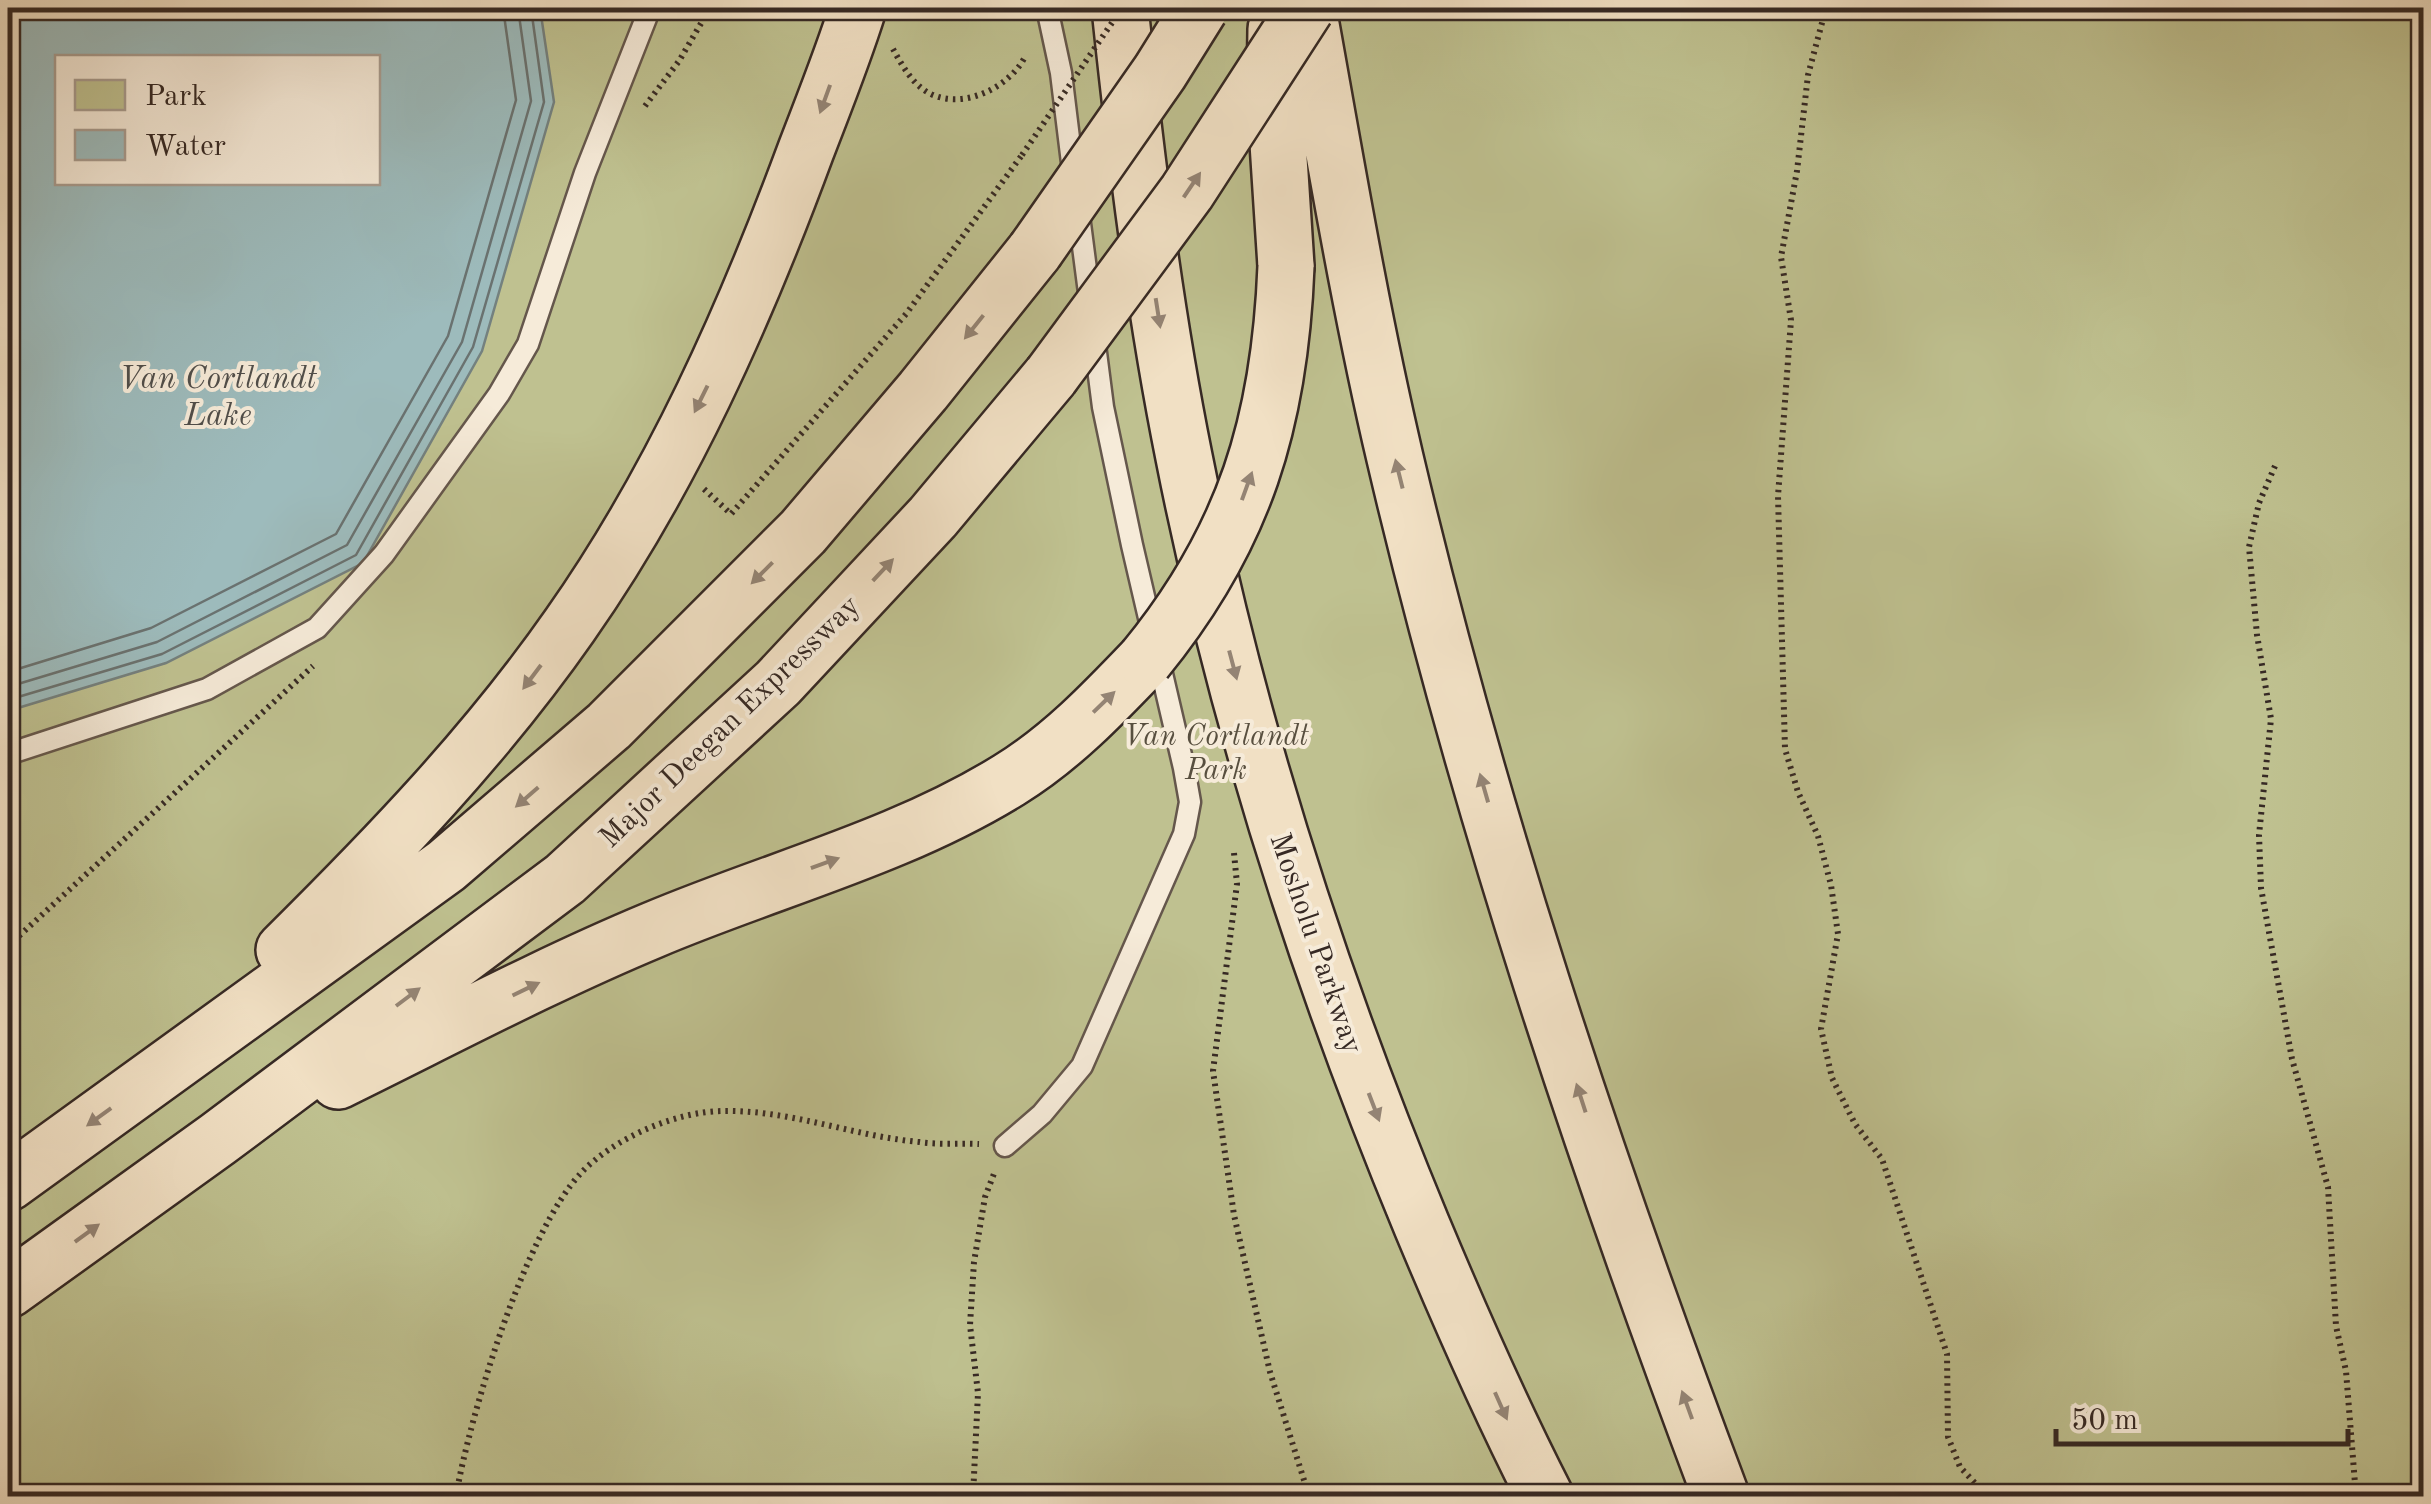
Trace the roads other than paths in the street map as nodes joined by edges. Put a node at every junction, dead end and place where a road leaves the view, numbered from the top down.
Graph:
1 (650, 8) edge
2 (1046, 8) edge
3 (1121, 8) edge
4 (1200, 8) edge
5 (1276, 8) edge
6 (1307, 8) edge
7 (872, 21) edge
8 (8, 754) edge
9 (167, 1068) junction
10 (218, 1139) junction
11 (1005, 1146) road end
12 (8, 1183) edge
13 (8, 1290) edge
14 (1545, 1496) edge
15 (1721, 1496) edge

1 - 8 lane
2 - 11 lane
3 -> 14 highway, Mosholu Parkway
4 -> 9 highway, bridge
10 -> 5 highway, bridge
10 -> 6 highway, Major Deegan Expressway, bridge
15 -> 6 highway
7 -> 9 highway
9 -> 12 highway
13 -> 10 highway, Major Deegan Expressway

